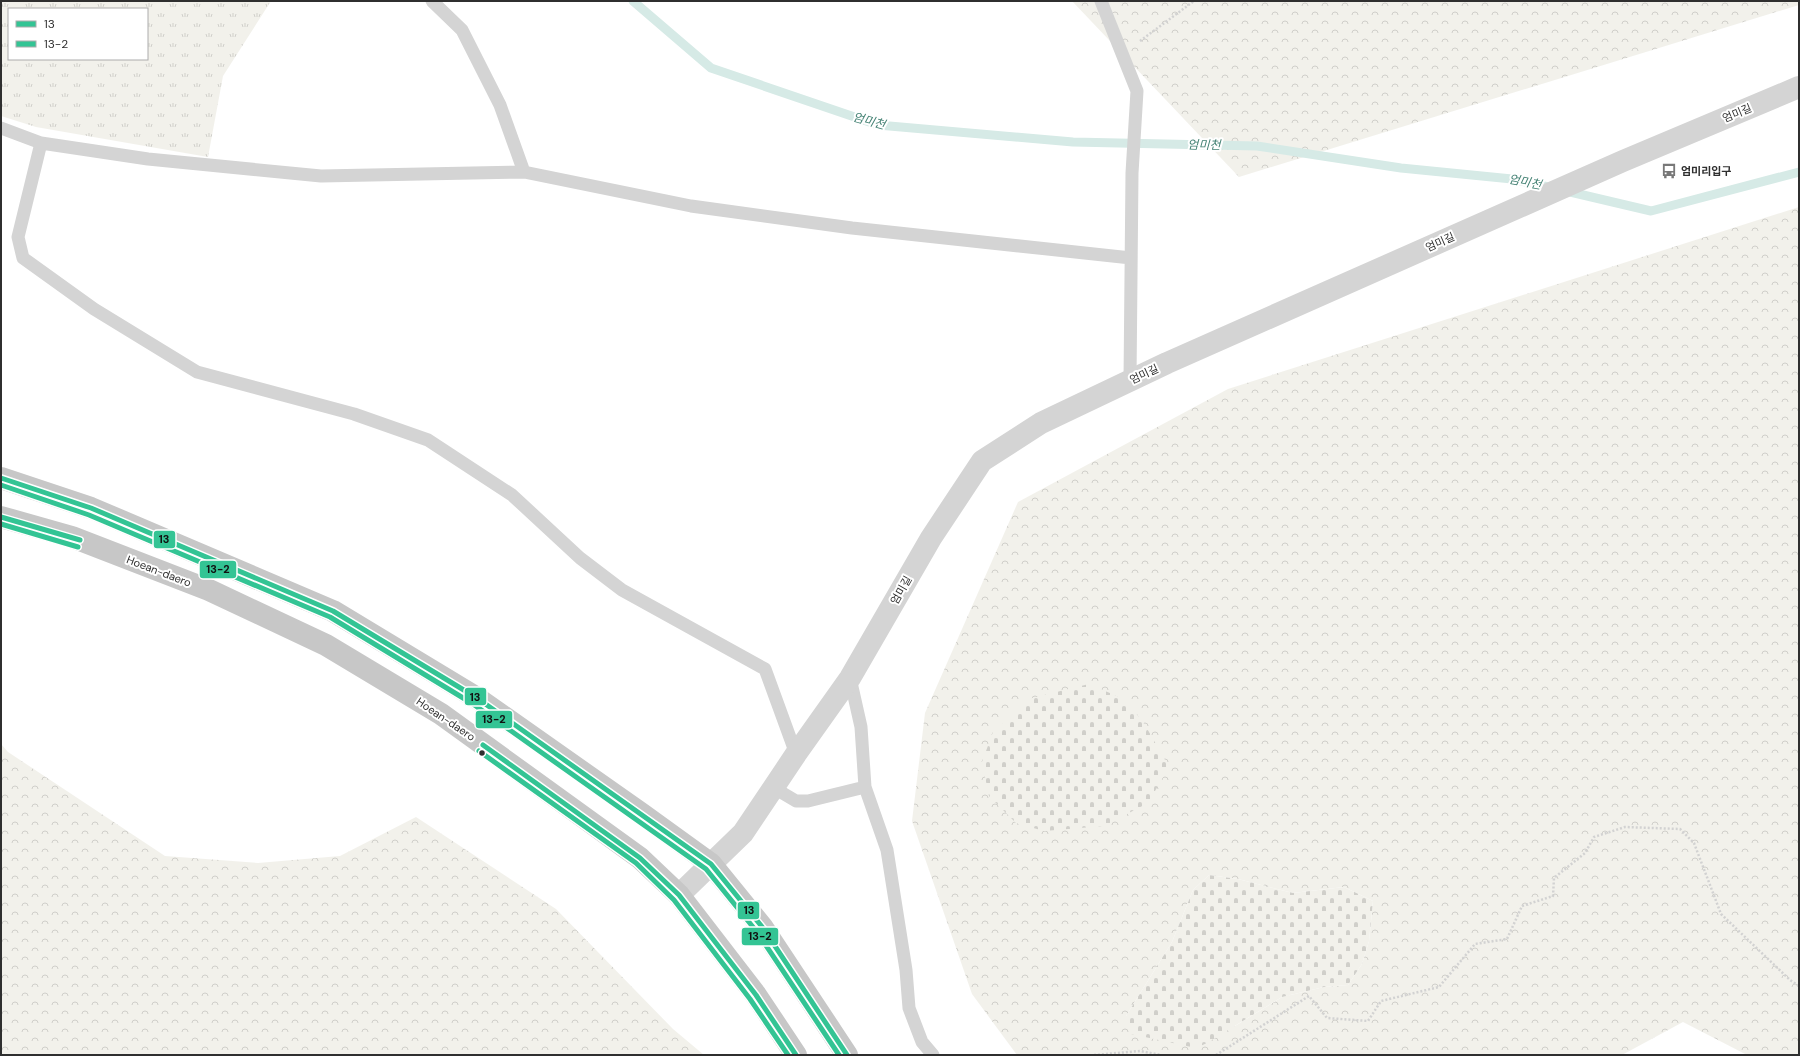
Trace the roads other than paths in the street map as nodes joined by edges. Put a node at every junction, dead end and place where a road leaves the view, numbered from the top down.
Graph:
1 (432, 1) edge
2 (1101, 1) edge
3 (1799, 87) edge
4 (1, 128) edge
5 (41, 143) junction
6 (524, 172) junction
7 (1131, 258) junction
8 (1130, 380) junction
9 (1, 478) edge
10 (1, 517) edge
11 (850, 678) junction
12 (796, 754) junction
13 (865, 787) junction
14 (774, 788) junction
15 (711, 864) junction
16 (680, 895) junction
17 (796, 1055) edge
18 (847, 1055) edge
19 (933, 1055) edge

1 - 6 lane
2 - 7 lane
3 - 8 street, 엄미길
4 - 5 lane
5 - 6 lane
5 - 12 lane
6 - 7 lane
7 - 8 lane
8 - 11 street, 엄미길
9 - 15 main road
10 - 16 main road, Hoean-daero
11 - 12 street, 엄미길
11 - 13 lane
12 - 14 street, 엄미길
13 - 14 lane
13 - 19 lane
14 - 15 street, 엄미길
15 - 16 street, 엄미길
15 - 18 main road
16 - 17 main road, Hoean-daero

